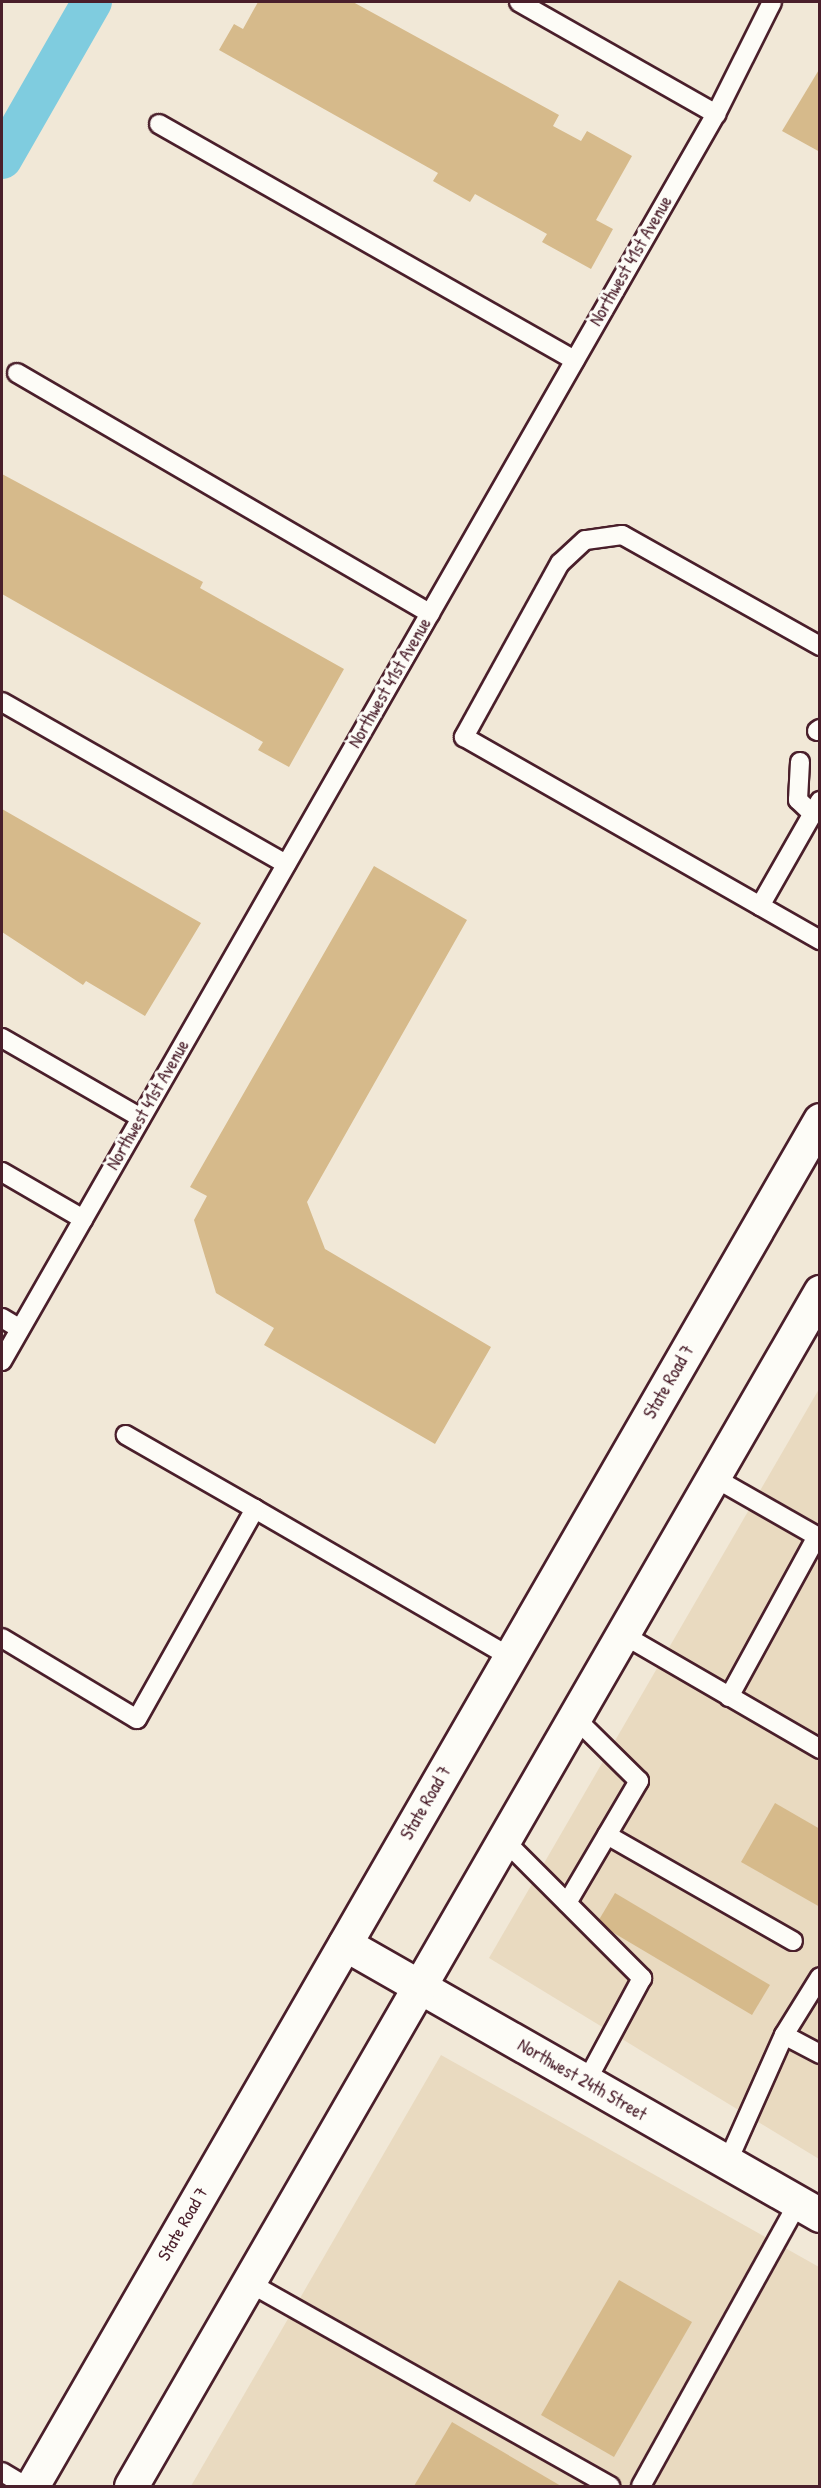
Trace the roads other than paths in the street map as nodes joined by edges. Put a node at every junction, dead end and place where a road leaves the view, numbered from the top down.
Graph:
1 (519, 2) edge
2 (772, 2) edge
3 (716, 114) junction
4 (159, 124) dead end
5 (575, 360) junction
6 (17, 372) dead end
7 (430, 613) junction
8 (819, 646) edge
9 (2, 702) edge
10 (800, 762) dead end
11 (816, 807) edge
12 (286, 864) junction
13 (760, 906) junction
14 (819, 940) edge
15 (2, 1038) edge
16 (141, 1118) junction
17 (819, 1119) edge
18 (2, 1172) edge
19 (83, 1219) junction
20 (819, 1292) edge
21 (2, 1318) edge
22 (20, 1329) junction
23 (2, 1361) edge
24 (126, 1435) dead end
25 (713, 1477) junction
26 (255, 1509) junction
27 (818, 1537) edge
28 (622, 1634) junction
29 (2, 1638) edge
30 (510, 1657) junction
31 (729, 1696) junction
32 (574, 1717) junction
33 (819, 1749) edge
34 (607, 1835) junction
35 (503, 1839) junction
36 (567, 1903) junction
37 (793, 1941) dead end
38 (345, 1944) junction
39 (819, 1977) edge
40 (418, 1987) junction
41 (784, 2035) junction
42 (819, 2054) edge
43 (586, 2082) junction
44 (727, 2163) junction
45 (809, 2209) edge
46 (248, 2282) junction
47 (2, 2472) edge
48 (25, 2487) edge
49 (32, 2487) edge
50 (130, 2487) edge
51 (610, 2487) edge
52 (641, 2487) edge

1 - 3 lane
2 - 3 lane, Northwest 41st Avenue
3 - 5 lane, Northwest 41st Avenue
4 - 5 lane
5 - 7 lane, Northwest 41st Avenue
6 - 7 lane
7 - 12 lane, Northwest 41st Avenue
8 - 13 lane
9 - 12 lane
10 - 11 lane
11 - 13 lane
12 - 16 lane, Northwest 41st Avenue
13 - 14 lane
15 - 16 lane
16 - 19 lane, Northwest 41st Avenue
17 - 30 main road, State Road 7
18 - 19 lane
19 - 22 lane, Northwest 41st Avenue
20 - 25 main road
21 - 22 lane
22 - 23 lane, Northwest 41st Avenue
24 - 26 lane
25 - 27 lane
25 - 28 main road
26 - 29 lane
26 - 30 lane
27 - 31 lane
28 - 31 lane
28 - 32 main road
30 - 38 main road, State Road 7
31 - 33 lane
32 - 34 lane
32 - 35 main road
34 - 36 lane
34 - 37 lane
35 - 36 lane
35 - 40 main road
36 - 43 lane
38 - 40 main road, Northwest 24th Street
38 - 49 main road, State Road 7
39 - 41 lane
40 - 43 main road, Northwest 24th Street
40 - 46 main road
41 - 42 lane
41 - 44 lane
43 - 44 main road, Northwest 24th Street
44 - 45 main road, Northwest 24th Street
45 - 52 lane
46 - 50 main road
46 - 51 lane
47 - 48 lane

